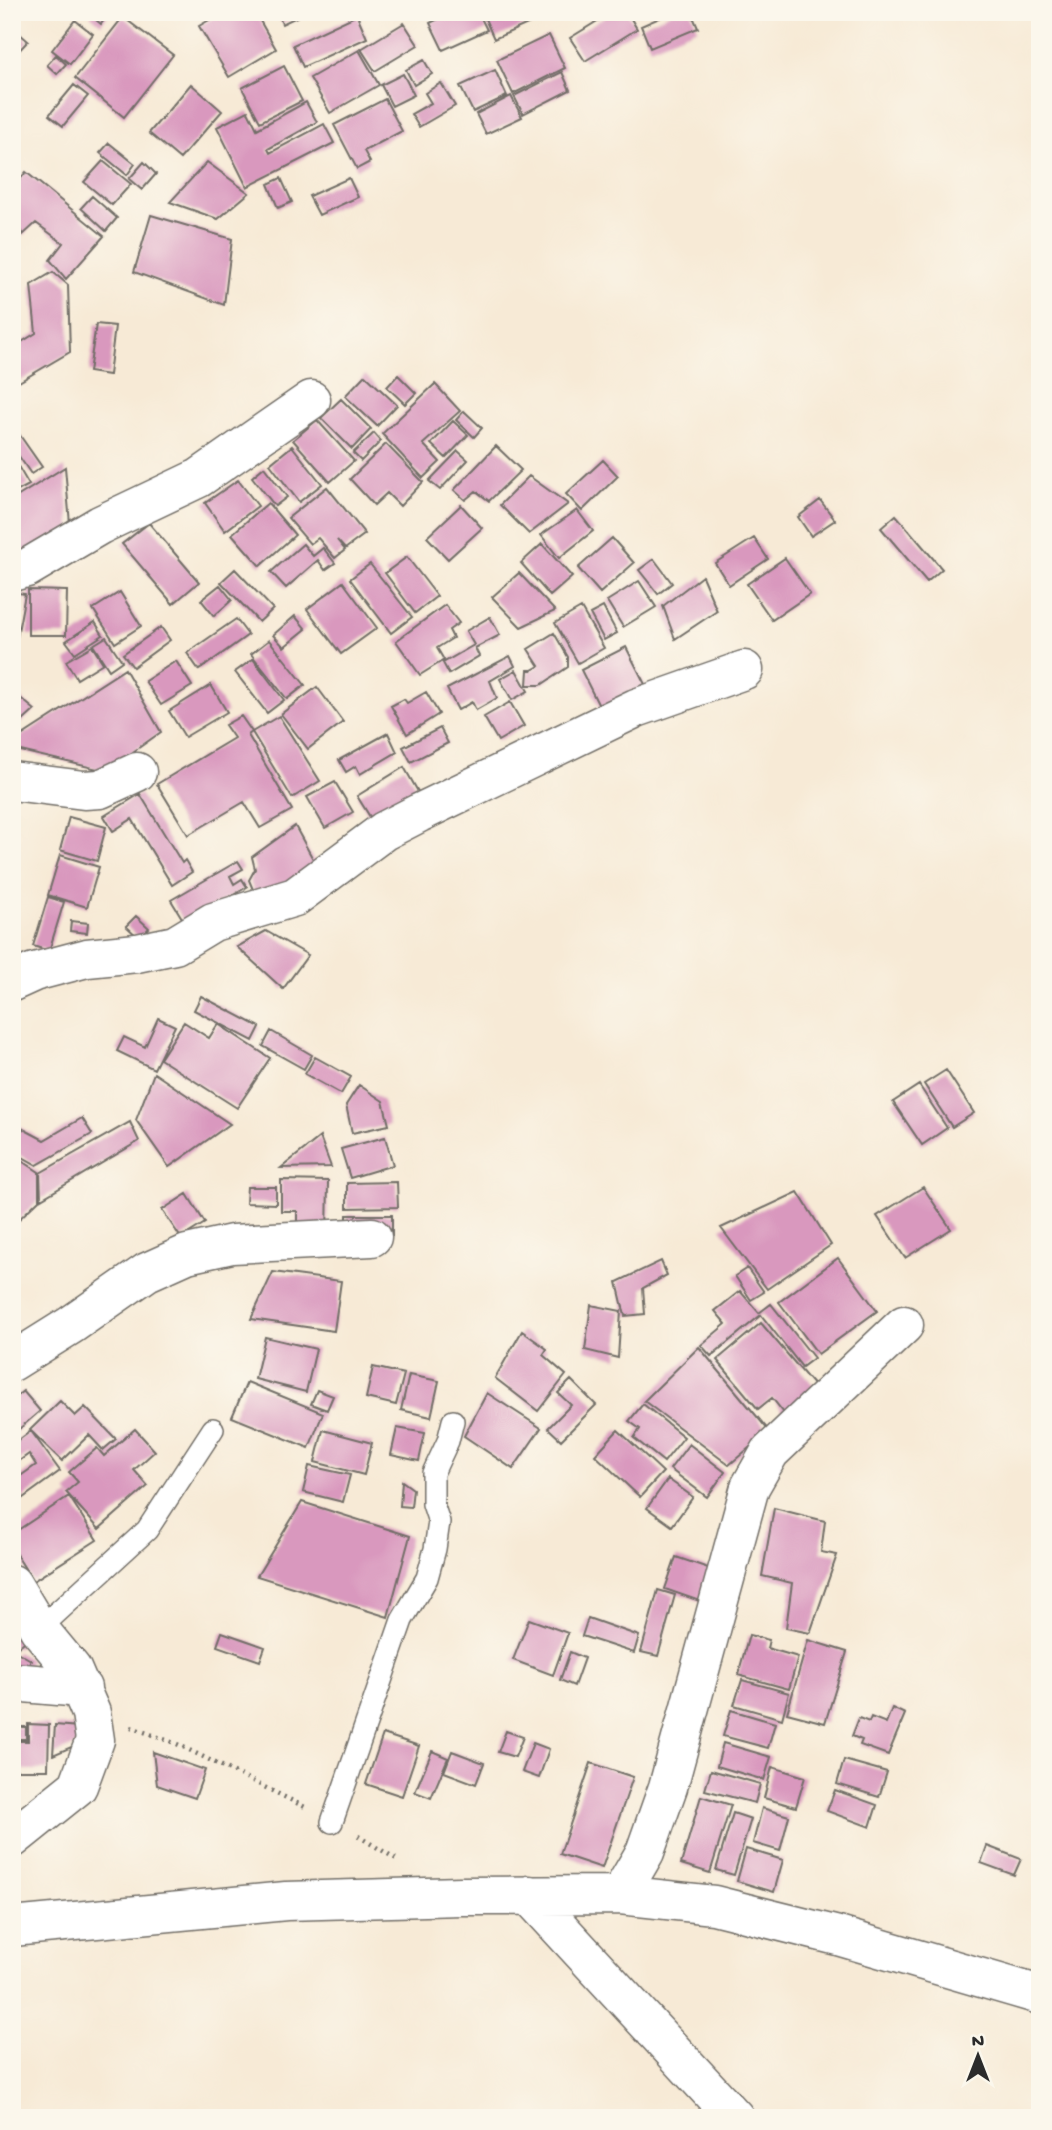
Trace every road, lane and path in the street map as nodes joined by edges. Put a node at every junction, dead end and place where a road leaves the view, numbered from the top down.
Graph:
1 (311, 400) dead end
2 (12, 572) edge
3 (744, 670) dead end
4 (137, 772) dead end
5 (12, 781) edge
6 (12, 982) edge
7 (372, 1237) dead end
8 (904, 1325) dead end
9 (12, 1362) edge
10 (453, 1421) dead end
11 (213, 1429) dead end
12 (12, 1584) edge
13 (39, 1629) junction
14 (12, 1682) edge
15 (86, 1700) junction
16 (332, 1822) junction
17 (12, 1839) edge
18 (402, 1862) dead end
19 (529, 1895) junction
20 (620, 1895) junction
21 (12, 1927) edge
22 (1040, 1995) edge
23 (735, 2118) edge

1 - 2 street
3 - 6 street
4 - 5 street
7 - 9 street
8 - 20 street
10 - 16 lane
11 - 13 lane
12 - 13 street
13 - 15 street
14 - 15 street
15 - 16 path
15 - 17 street
16 - 18 path
19 - 20 street
19 - 21 street
19 - 23 street
20 - 22 street

